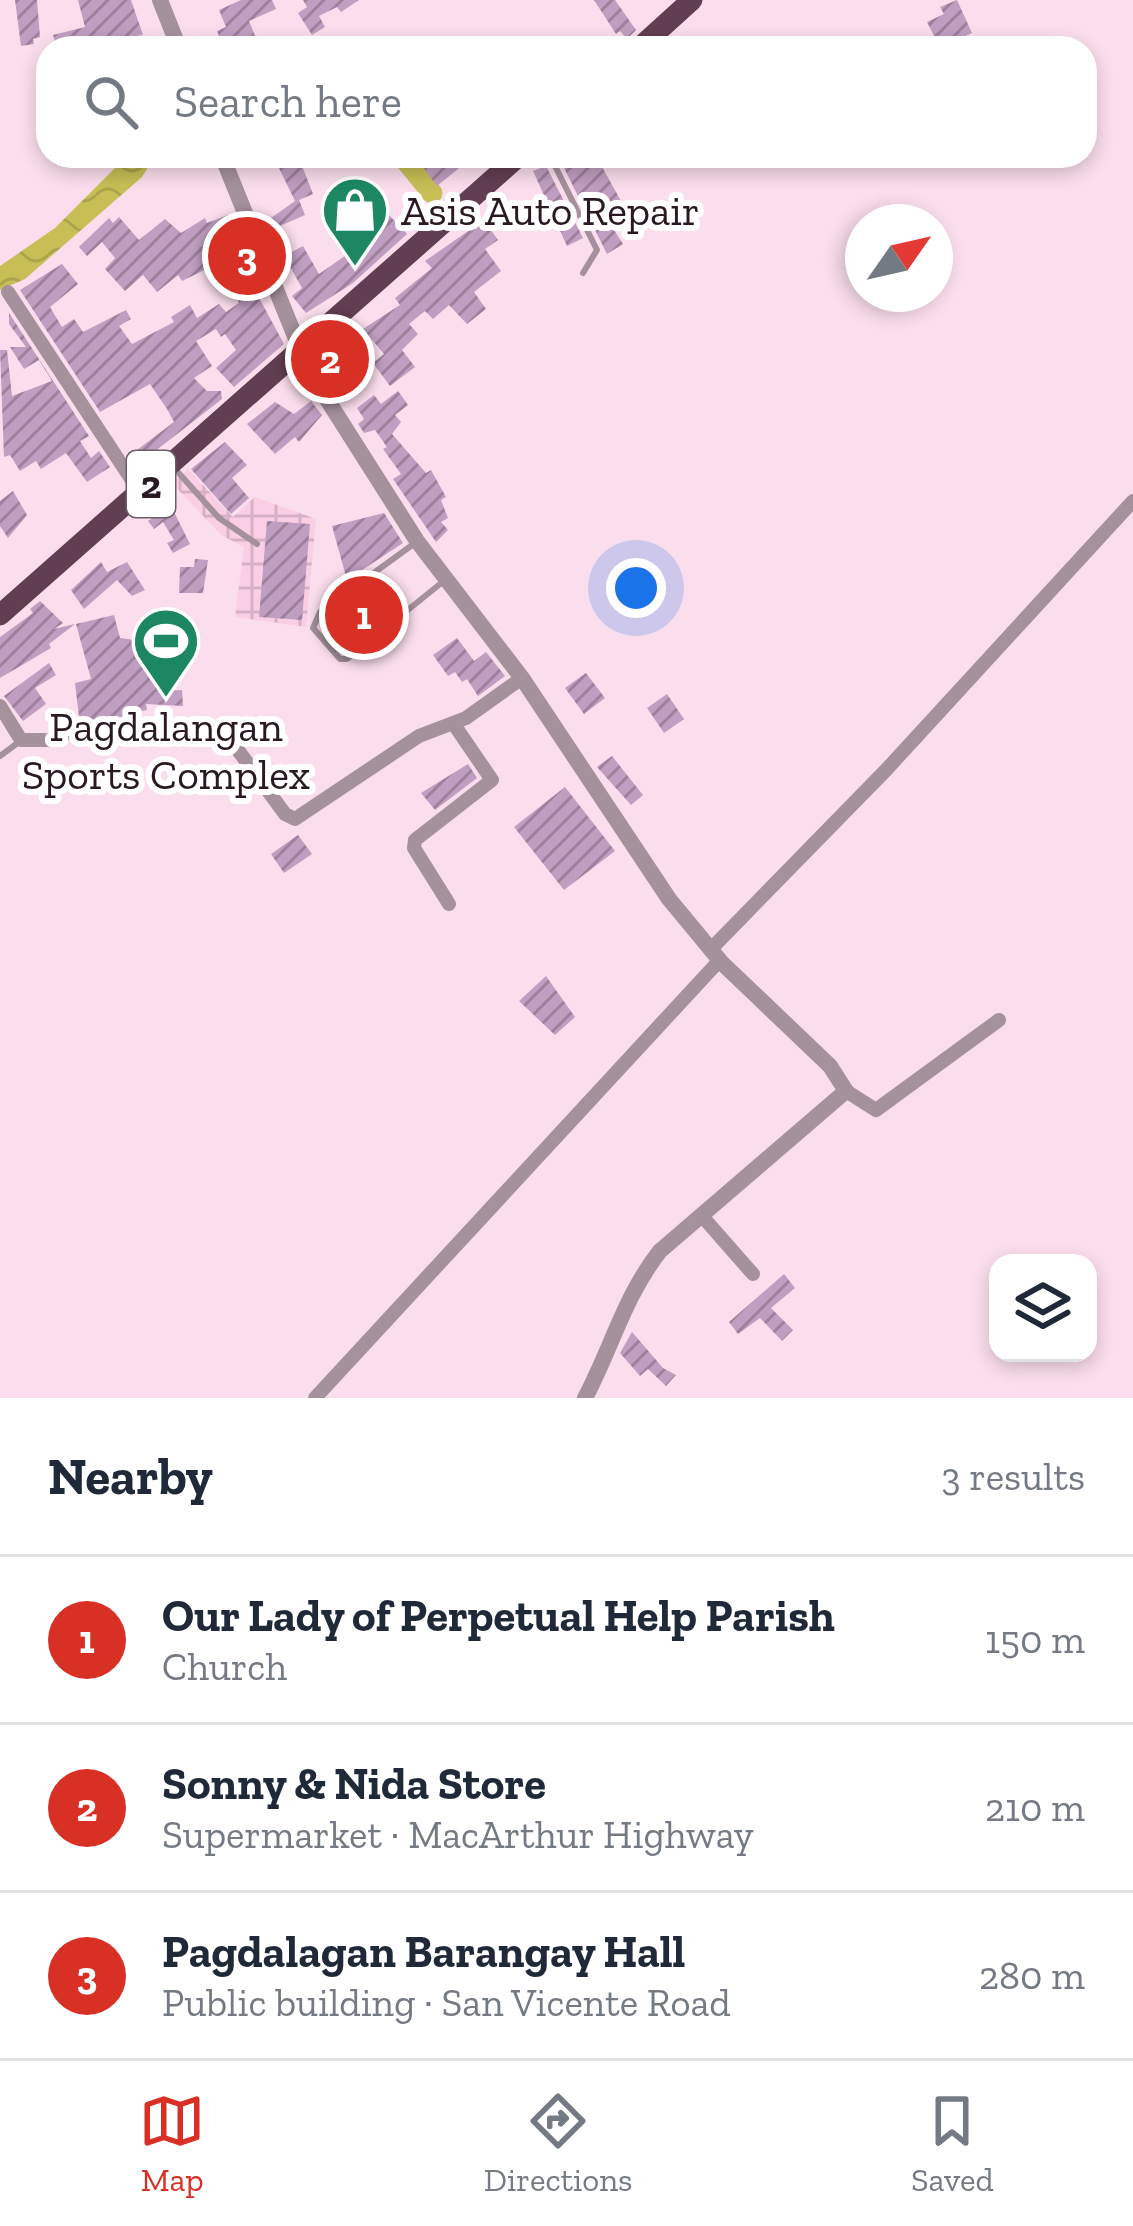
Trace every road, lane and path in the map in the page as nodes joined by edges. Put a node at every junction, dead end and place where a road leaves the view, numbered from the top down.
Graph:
1 (160, 0) edge
2 (692, 0) edge
3 (174, 36) edge
4 (652, 36) edge
5 (227, 168) edge
6 (506, 168) edge
7 (556, 168) edge
8 (584, 273) dead end
9 (8, 292) dead end
10 (300, 351) junction
11 (172, 466) junction
12 (141, 494) junction
13 (1133, 501) edge
14 (417, 541) junction
15 (257, 544) dead end
16 (446, 578) junction
17 (0, 615) edge
18 (522, 678) junction
19 (0, 706) edge
20 (453, 723) junction
21 (83, 728) dead end
22 (21, 740) junction
23 (232, 742) dead end
24 (0, 756) edge
25 (449, 904) dead end
26 (715, 955) junction
27 (999, 1019) dead end
28 (846, 1091) junction
29 (702, 1216) junction
30 (753, 1274) dead end
31 (315, 1398) edge
32 (585, 1398) edge

1 - 3 street
2 - 4 highway
5 - 10 street
6 - 10 highway, 2
7 - 8 lane
9 - 12 street
10 - 11 highway, 2
10 - 14 street
11 - 12 highway, 2
11 - 15 lane
12 - 17 highway, 2
13 - 26 street
14 - 16 street
14 - 16 lane
16 - 18 street
18 - 20 street
18 - 26 street
19 - 22 street
20 - 23 street
20 - 25 street
21 - 22 street
22 - 24 lane
26 - 28 street
26 - 31 street
27 - 28 street
28 - 29 street
29 - 30 street
29 - 32 street

